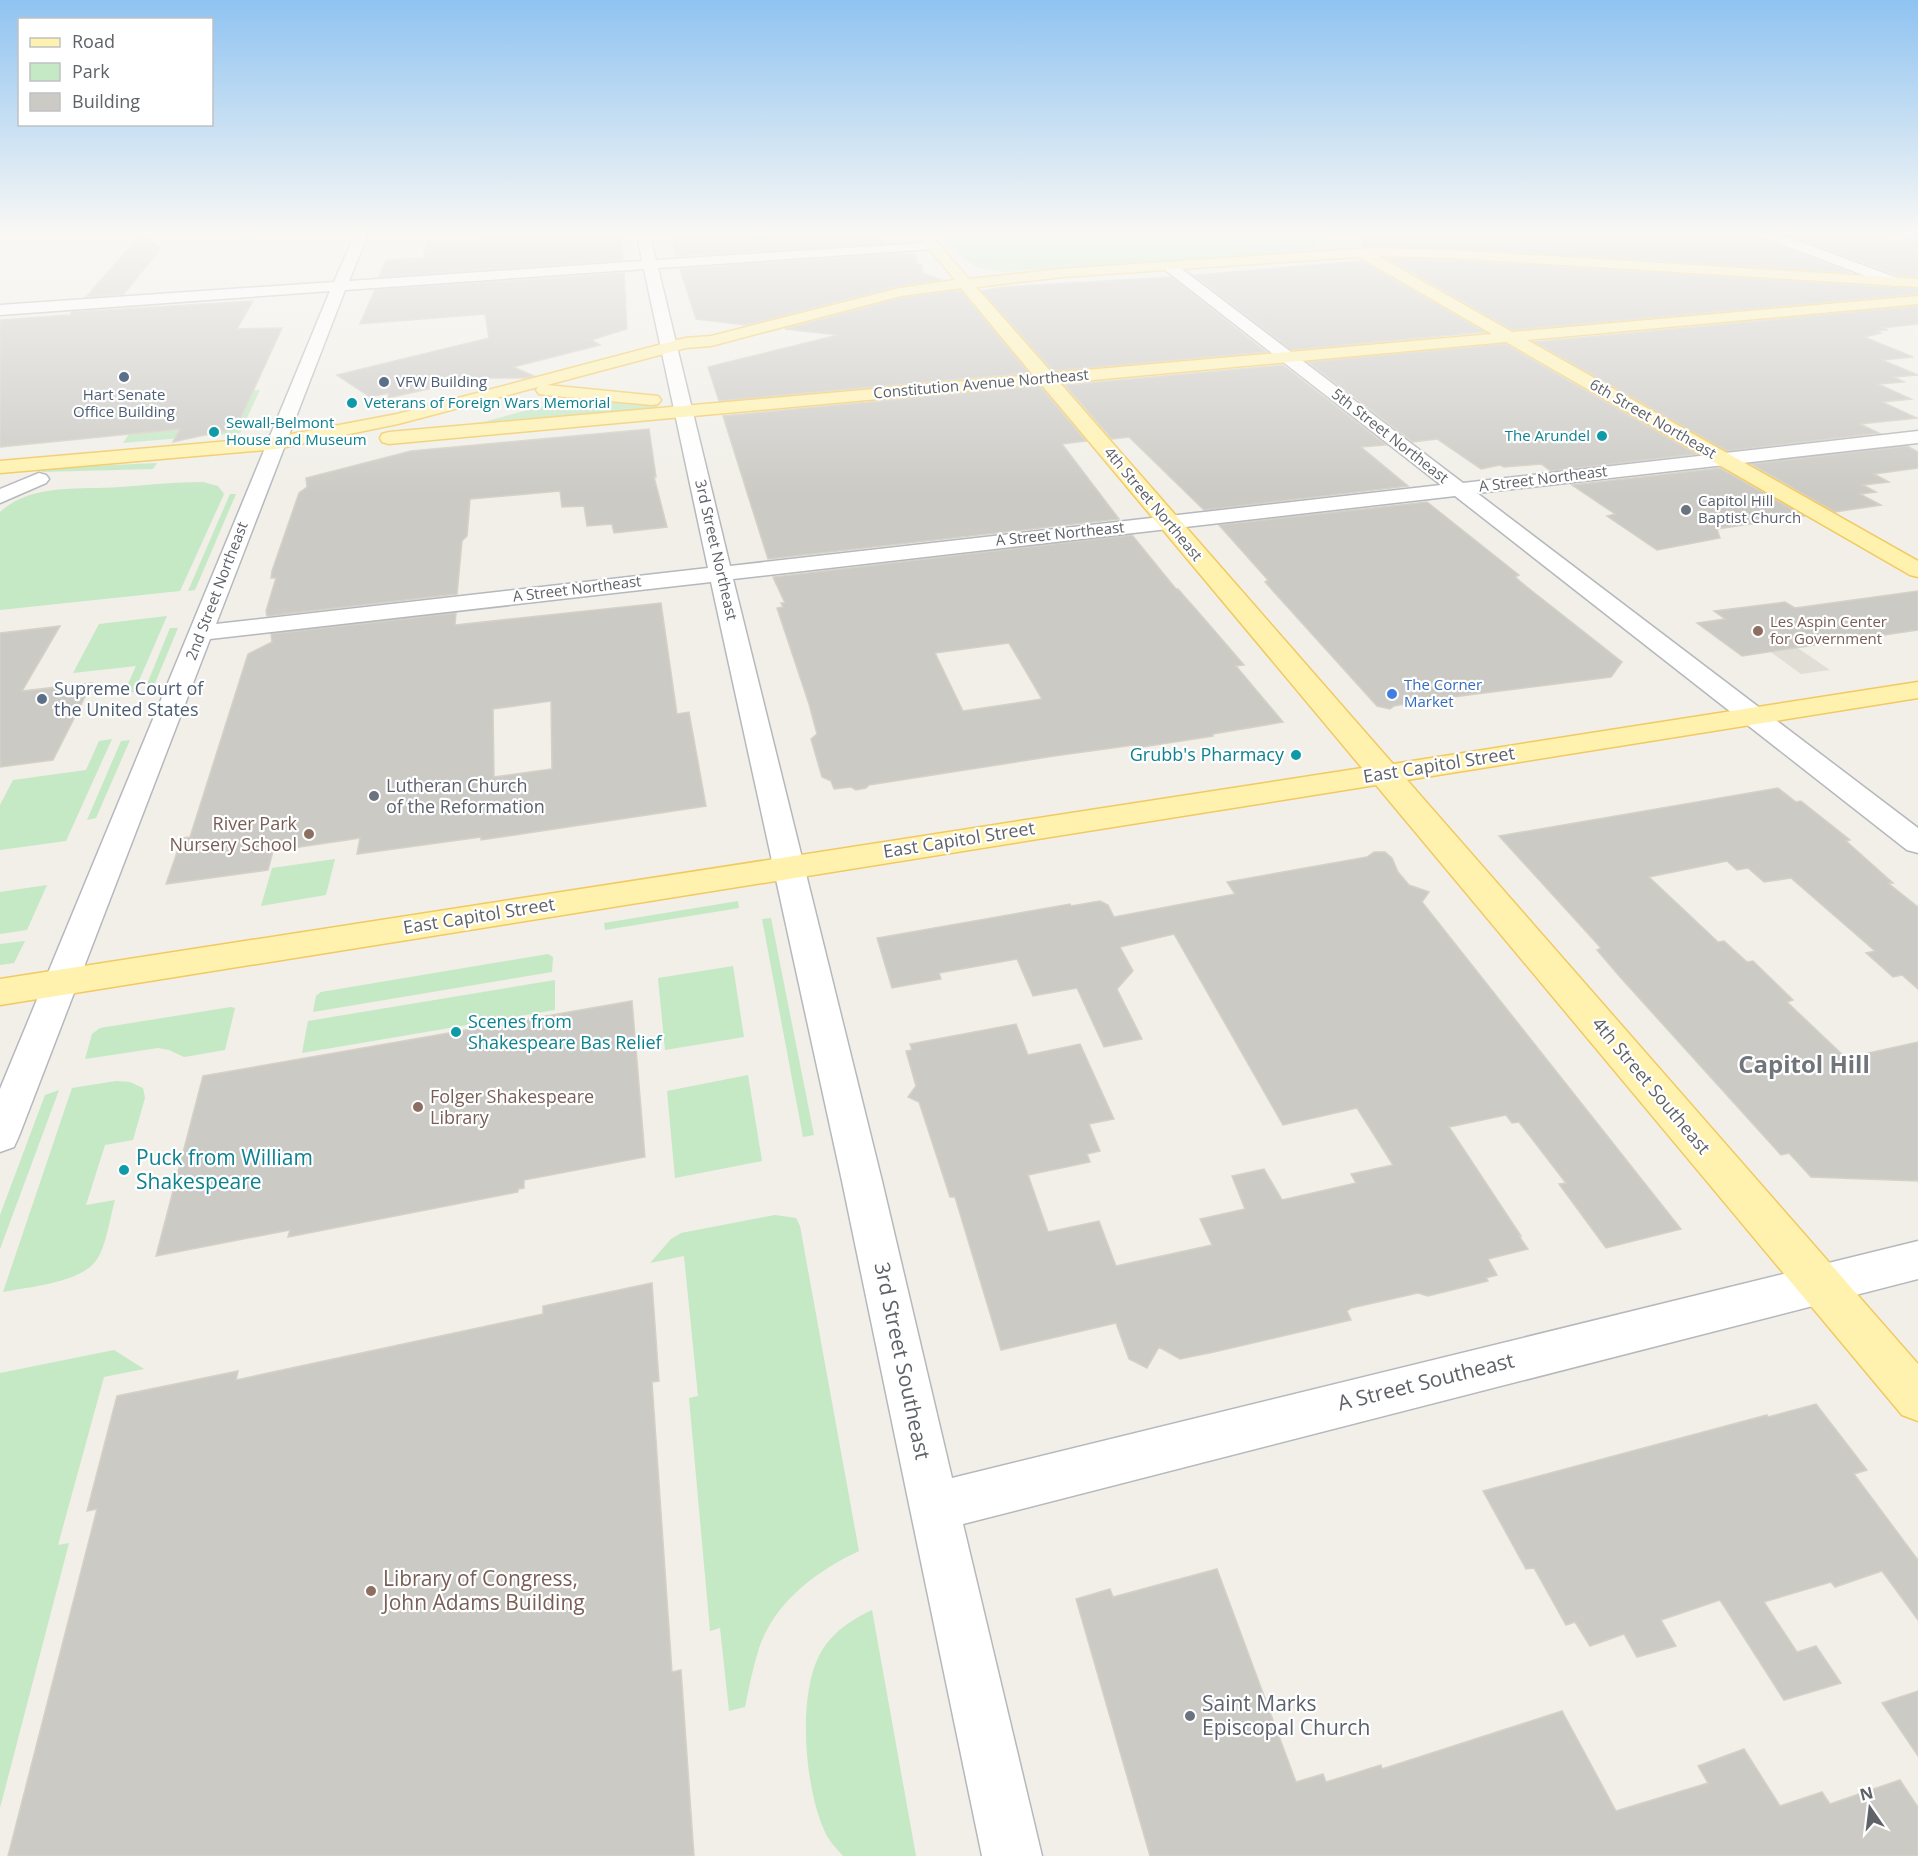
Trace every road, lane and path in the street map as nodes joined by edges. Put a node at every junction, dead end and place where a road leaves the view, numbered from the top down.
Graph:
1 (324, 321) edge
2 (663, 321) edge
3 (790, 321) edge
4 (997, 321) edge
5 (1240, 321) edge
6 (1481, 321) edge
7 (1691, 321) edge
8 (1510, 337) junction
9 (670, 352) junction
10 (1287, 357) junction
11 (1046, 378) junction
12 (572, 391) junction
13 (497, 393) junction
14 (683, 407) junction
15 (1918, 436) edge
16 (370, 440) junction
17 (264, 457) junction
18 (1724, 459) junction
19 (0, 467) edge
20 (99, 478) dead end
21 (39, 479) junction
22 (0, 480) edge
23 (1459, 489) junction
24 (0, 496) edge
25 (1168, 522) junction
26 (1918, 570) edge
27 (721, 572) junction
28 (202, 633) junction
29 (1918, 690) edge
30 (1753, 716) junction
31 (1383, 773) junction
32 (1918, 843) edge
33 (788, 867) junction
34 (63, 982) junction
35 (0, 992) edge
36 (0, 1136) edge
37 (1918, 1260) edge
38 (1820, 1285) junction
39 (1918, 1399) edge
40 (934, 1507) junction
41 (1011, 1856) edge

1 - 17 street, 2nd Street Northeast
2 - 9 street, 3rd Street Northeast
3 - 9 main road
4 - 11 main road, 4th Street Northeast
5 - 10 street, 5th Street Northeast
6 - 8 main road, 6th Street Northeast
7 - 8 main road, Constitution Avenue Northeast
8 - 10 main road, Constitution Avenue Northeast
8 - 18 main road, 6th Street Northeast
9 - 12 main road
9 - 13 main road
9 - 14 street, 3rd Street Northeast
10 - 11 main road, Constitution Avenue Northeast
10 - 23 street, 5th Street Northeast
11 - 14 main road, Constitution Avenue Northeast
11 - 25 main road, 4th Street Northeast
12 - 13 main road, Constitution Avenue Northeast
12 - 14 main road, Constitution Avenue Northeast
12 - 16 main road
13 - 17 main road
14 - 16 main road, Constitution Avenue Northeast
14 - 27 street, 3rd Street Northeast
15 - 18 street, A Street Northeast
16 - 17 main road
17 - 19 main road
17 - 28 street, 2nd Street Northeast
18 - 23 street, A Street Northeast
18 - 26 main road, 6th Street Northeast
20 - 21 main road
21 - 22 main road
21 - 24 street
23 - 25 street, A Street Northeast
23 - 30 street, 5th Street Northeast
25 - 27 street, A Street Northeast
25 - 31 main road, 4th Street Northeast
27 - 28 street, A Street Northeast
27 - 33 street, 3rd Street Northeast
28 - 34 street, 2nd Street Northeast
29 - 30 main road, East Capitol Street
30 - 31 main road, East Capitol Street
30 - 32 street, 5th Street Northeast
31 - 33 main road, East Capitol Street
31 - 38 main road, 4th Street Southeast
33 - 34 main road, East Capitol Street
33 - 40 street, 3rd Street Southeast
34 - 35 main road, East Capitol Street
34 - 36 street, 2nd Street Northeast
37 - 38 street, A Street Southeast
38 - 39 main road, 4th Street Southeast
38 - 40 street, A Street Southeast
40 - 41 street, 3rd Street Southeast

